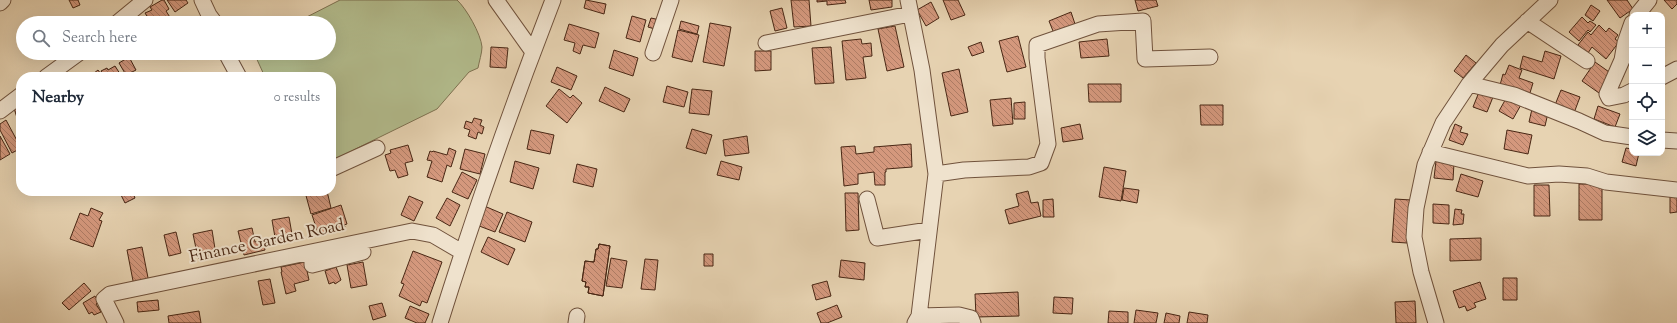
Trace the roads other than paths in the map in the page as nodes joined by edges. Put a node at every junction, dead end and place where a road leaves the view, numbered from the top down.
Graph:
1 (3, 0) edge
2 (145, 0) edge
3 (202, 0) edge
4 (496, 0) edge
5 (553, 0) edge
6 (670, 0) edge
7 (1550, 0) edge
8 (1649, 0) edge
9 (0, 3) edge
10 (909, 7) edge
11 (1639, 12) edge
12 (126, 16) edge
13 (209, 16) edge
14 (1527, 21) junction
15 (1629, 32) edge
16 (766, 43) dead end
17 (533, 52) junction
18 (653, 53) dead end
19 (1210, 57) dead end
20 (69, 60) edge
21 (230, 60) edge
22 (1587, 61) dead end
23 (1677, 70) edge
24 (53, 72) edge
25 (236, 72) edge
26 (1665, 76) edge
27 (1469, 84) junction
28 (1629, 92) edge
29 (16, 99) edge
30 (0, 111) edge
31 (1629, 137) edge
32 (1665, 140) edge
33 (1677, 142) edge
34 (377, 148) dead end
35 (1430, 152) junction
36 (336, 167) edge
37 (936, 174) junction
38 (1677, 190) edge
39 (867, 199) dead end
40 (929, 230) junction
41 (312, 252) junction
42 (363, 252) dead end
43 (462, 252) junction
44 (917, 319) edge
45 (116, 323) edge
46 (440, 323) edge
47 (973, 323) edge
48 (1436, 323) edge

1 - 9 street
2 - 12 street
3 - 13 street
4 - 17 street
5 - 17 street
6 - 18 street
7 - 14 street
8 - 11 street
10 - 16 street
10 - 37 street
14 - 22 street
14 - 27 street
15 - 28 street
17 - 43 street
19 - 37 street
20 - 24 street
21 - 25 street
23 - 26 street
27 - 31 street
27 - 35 street
29 - 30 street
32 - 33 street
34 - 36 street
35 - 38 street
35 - 48 street
37 - 40 street
39 - 40 street
40 - 44 street
41 - 42 street
41 - 43 street, Finance Garden Road
41 - 45 street, Finance Garden Road
43 - 46 street
44 - 47 street

